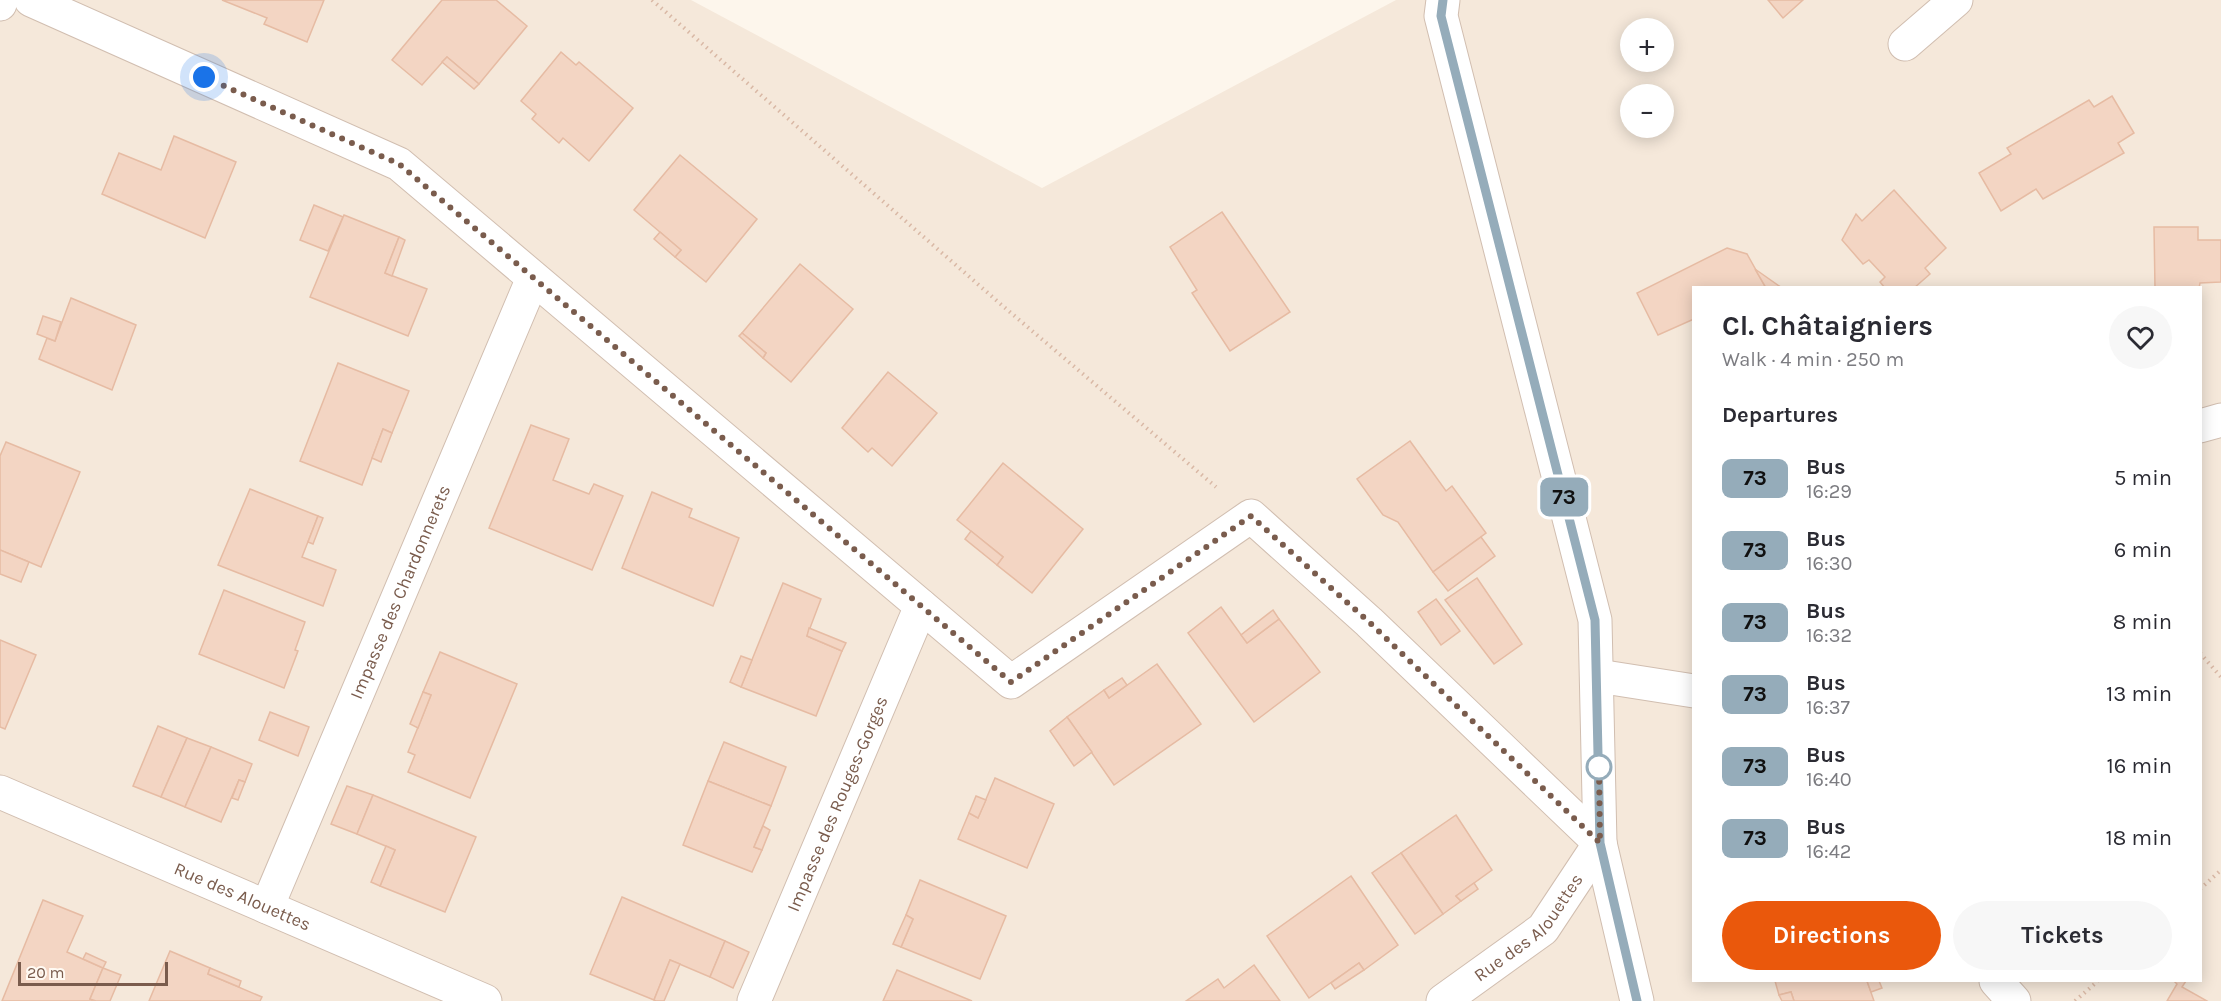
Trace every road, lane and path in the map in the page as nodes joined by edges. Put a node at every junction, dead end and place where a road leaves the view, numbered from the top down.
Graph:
1 (31, 0) edge
2 (652, 0) edge
3 (1443, 0) edge
4 (1956, 0) edge
5 (1905, 44) dead end
6 (533, 278) junction
7 (2221, 420) edge
8 (2202, 425) edge
9 (1251, 516) junction
10 (921, 606) junction
11 (2202, 655) edge
12 (1598, 676) junction
13 (2221, 677) edge
14 (1692, 691) edge
15 (0, 792) edge
16 (1600, 843) junction
17 (2221, 870) edge
18 (2202, 887) edge
19 (267, 907) junction
20 (1997, 982) edge
21 (2096, 982) edge
22 (485, 1001) edge
23 (754, 1001) edge
24 (1443, 1001) edge
25 (1637, 1001) edge
26 (2014, 1001) edge
27 (2075, 1001) edge

1 - 6 street
2 - 9 path
3 - 12 street
4 - 5 street
6 - 10 street
6 - 19 street, Impasse des Chardonnerets
7 - 8 street
9 - 10 street
9 - 16 street
10 - 23 street, Impasse des Rouges-Gorges
11 - 13 path
12 - 14 street
12 - 16 street
15 - 19 street, Rue des Alouettes
16 - 24 street, Rue des Alouettes
16 - 25 street
17 - 18 path
19 - 22 street, Rue des Alouettes
20 - 26 street
21 - 27 path

